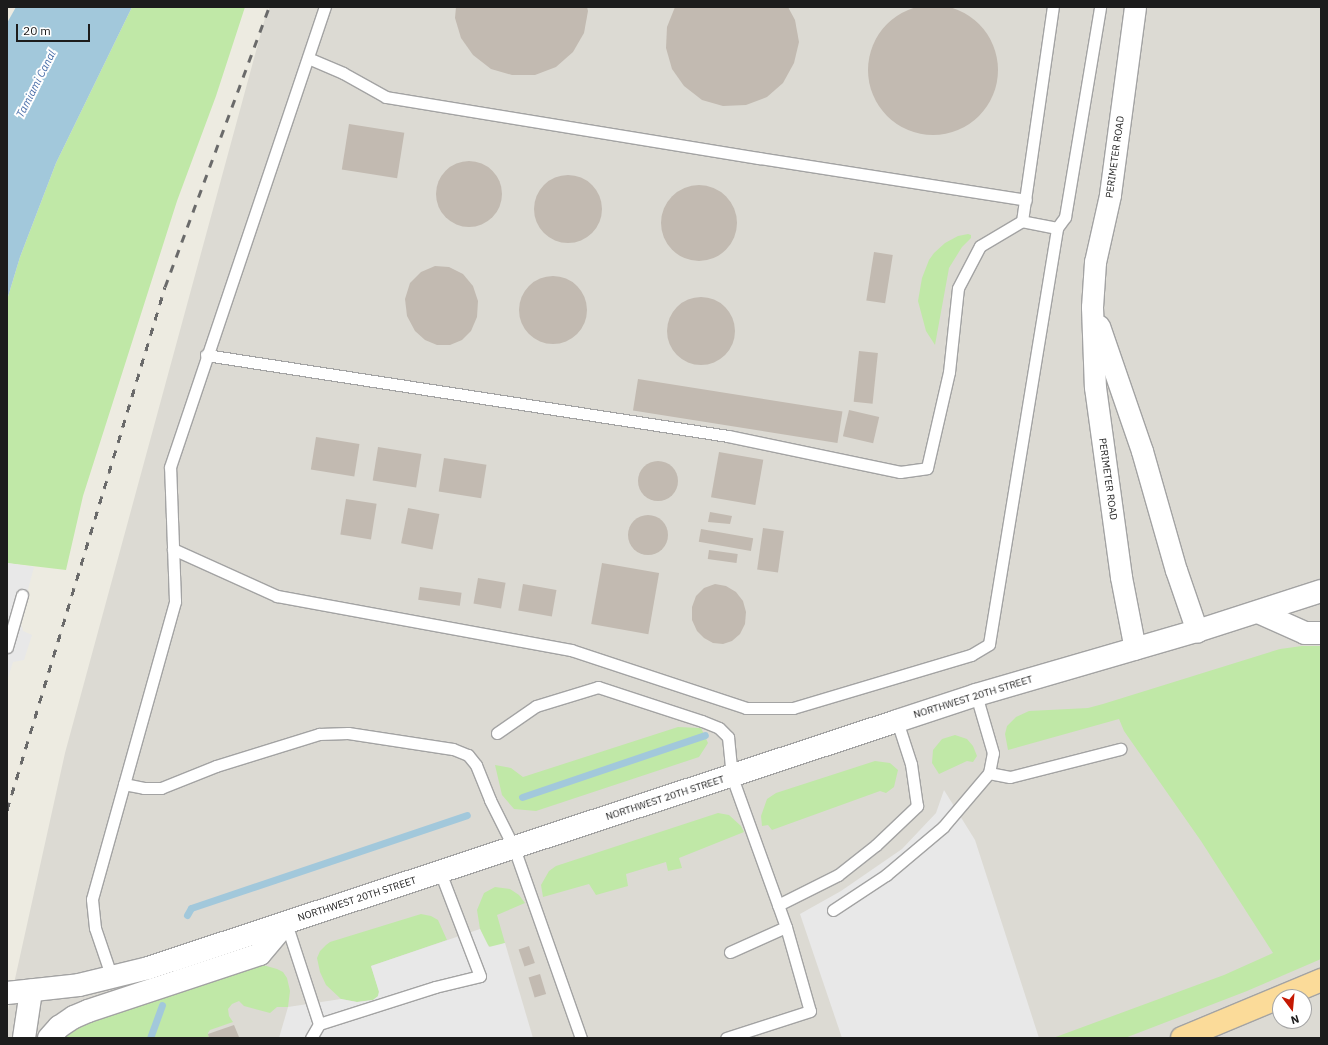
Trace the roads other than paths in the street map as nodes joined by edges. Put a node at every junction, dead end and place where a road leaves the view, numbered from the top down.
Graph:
1 (325, 7) edge
2 (1053, 7) edge
3 (1100, 7) edge
4 (1135, 7) edge
5 (308, 58) junction
6 (1026, 200) junction
7 (1022, 221) junction
8 (1057, 228) junction
9 (1092, 307) junction
10 (206, 355) junction
11 (173, 549) junction
12 (1321, 591) edge
13 (22, 595) dead end
14 (1258, 612) junction
15 (1197, 631) junction
16 (1321, 633) edge
17 (7, 647) edge
18 (1135, 649) junction
19 (976, 696) junction
20 (897, 721) junction
21 (497, 733) dead end
22 (1120, 749) dead end
23 (989, 773) junction
24 (732, 777) junction
25 (124, 784) junction
26 (514, 848) junction
27 (440, 872) junction
28 (778, 906) junction
29 (833, 910) dead end
30 (286, 923) junction
31 (786, 927) junction
32 (730, 952) dead end
33 (112, 978) junction
34 (1321, 980) edge
35 (31, 991) junction
36 (7, 993) edge
37 (319, 1024) junction
38 (24, 1038) edge
39 (49, 1038) edge
40 (311, 1038) edge
41 (581, 1038) edge
42 (726, 1038) edge
43 (1182, 1038) edge

1 - 5 lane
2 - 6 lane
3 - 8 lane
4 - 9 street, PERIMETER ROAD
5 - 6 lane
5 - 10 lane
6 - 7 lane
7 - 8 lane
7 - 10 lane
8 - 11 lane
9 - 15 street, PERIMETER ROAD
9 - 18 street, PERIMETER ROAD
10 - 11 lane
11 - 25 lane
12 - 14 street, NORTHWEST 20TH STREET
13 - 17 lane
14 - 15 street, NORTHWEST 20TH STREET
14 - 16 street
15 - 18 street, NORTHWEST 20TH STREET
18 - 19 street, NORTHWEST 20TH STREET
19 - 20 street, NORTHWEST 20TH STREET
19 - 23 lane
20 - 24 street, NORTHWEST 20TH STREET
20 - 28 lane
21 - 24 lane
22 - 23 lane
23 - 29 lane
24 - 26 street, NORTHWEST 20TH STREET
24 - 28 lane
25 - 26 lane
25 - 33 lane
26 - 27 street, NORTHWEST 20TH STREET
26 - 41 lane
27 - 30 street, NORTHWEST 20TH STREET
27 - 37 lane
28 - 31 lane
30 - 33 street, NORTHWEST 20TH STREET
30 - 37 lane
30 - 39 street
31 - 32 lane
31 - 42 lane
33 - 35 street, NORTHWEST 20TH STREET
34 - 43 main road
35 - 36 street, NORTHWEST 20TH STREET
35 - 38 street
37 - 40 lane

